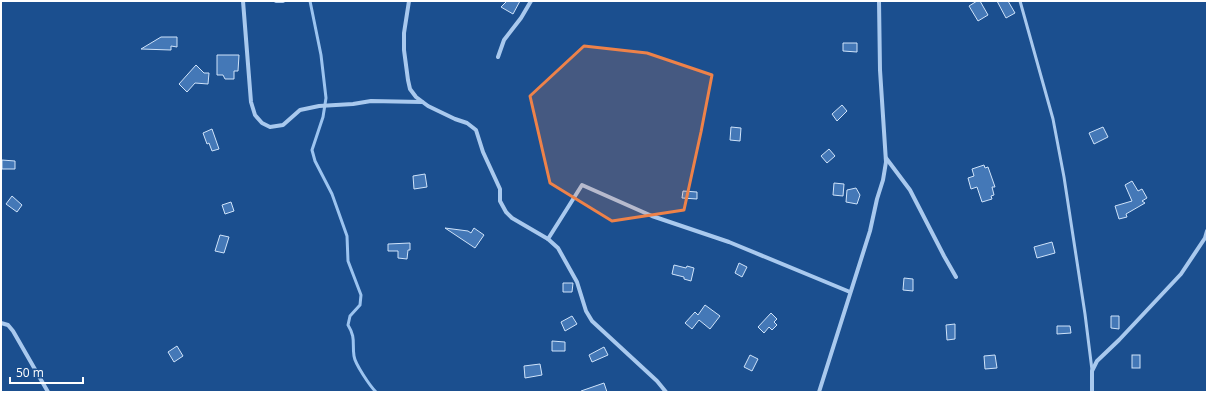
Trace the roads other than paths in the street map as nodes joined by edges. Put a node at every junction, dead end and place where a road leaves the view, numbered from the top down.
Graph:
1 (243, 1) edge
2 (276, 1) edge
3 (283, 1) edge
4 (409, 1) edge
5 (531, 1) edge
6 (879, 1) edge
7 (1020, 1) edge
8 (498, 57) dead end
9 (422, 102) junction
10 (886, 158) junction
11 (1207, 231) edge
12 (548, 239) junction
13 (956, 277) dead end
14 (850, 292) junction
15 (1, 323) edge
16 (1092, 371) junction
17 (48, 392) edge
18 (666, 392) edge
19 (819, 392) edge
20 (1092, 392) edge

1 - 9 street
2 - 3 street
4 - 9 street
5 - 8 street
6 - 10 street
7 - 16 lane
9 - 12 street
10 - 13 street
10 - 14 street
11 - 16 street
12 - 14 street
12 - 18 street
14 - 19 street
15 - 17 street
16 - 20 street

